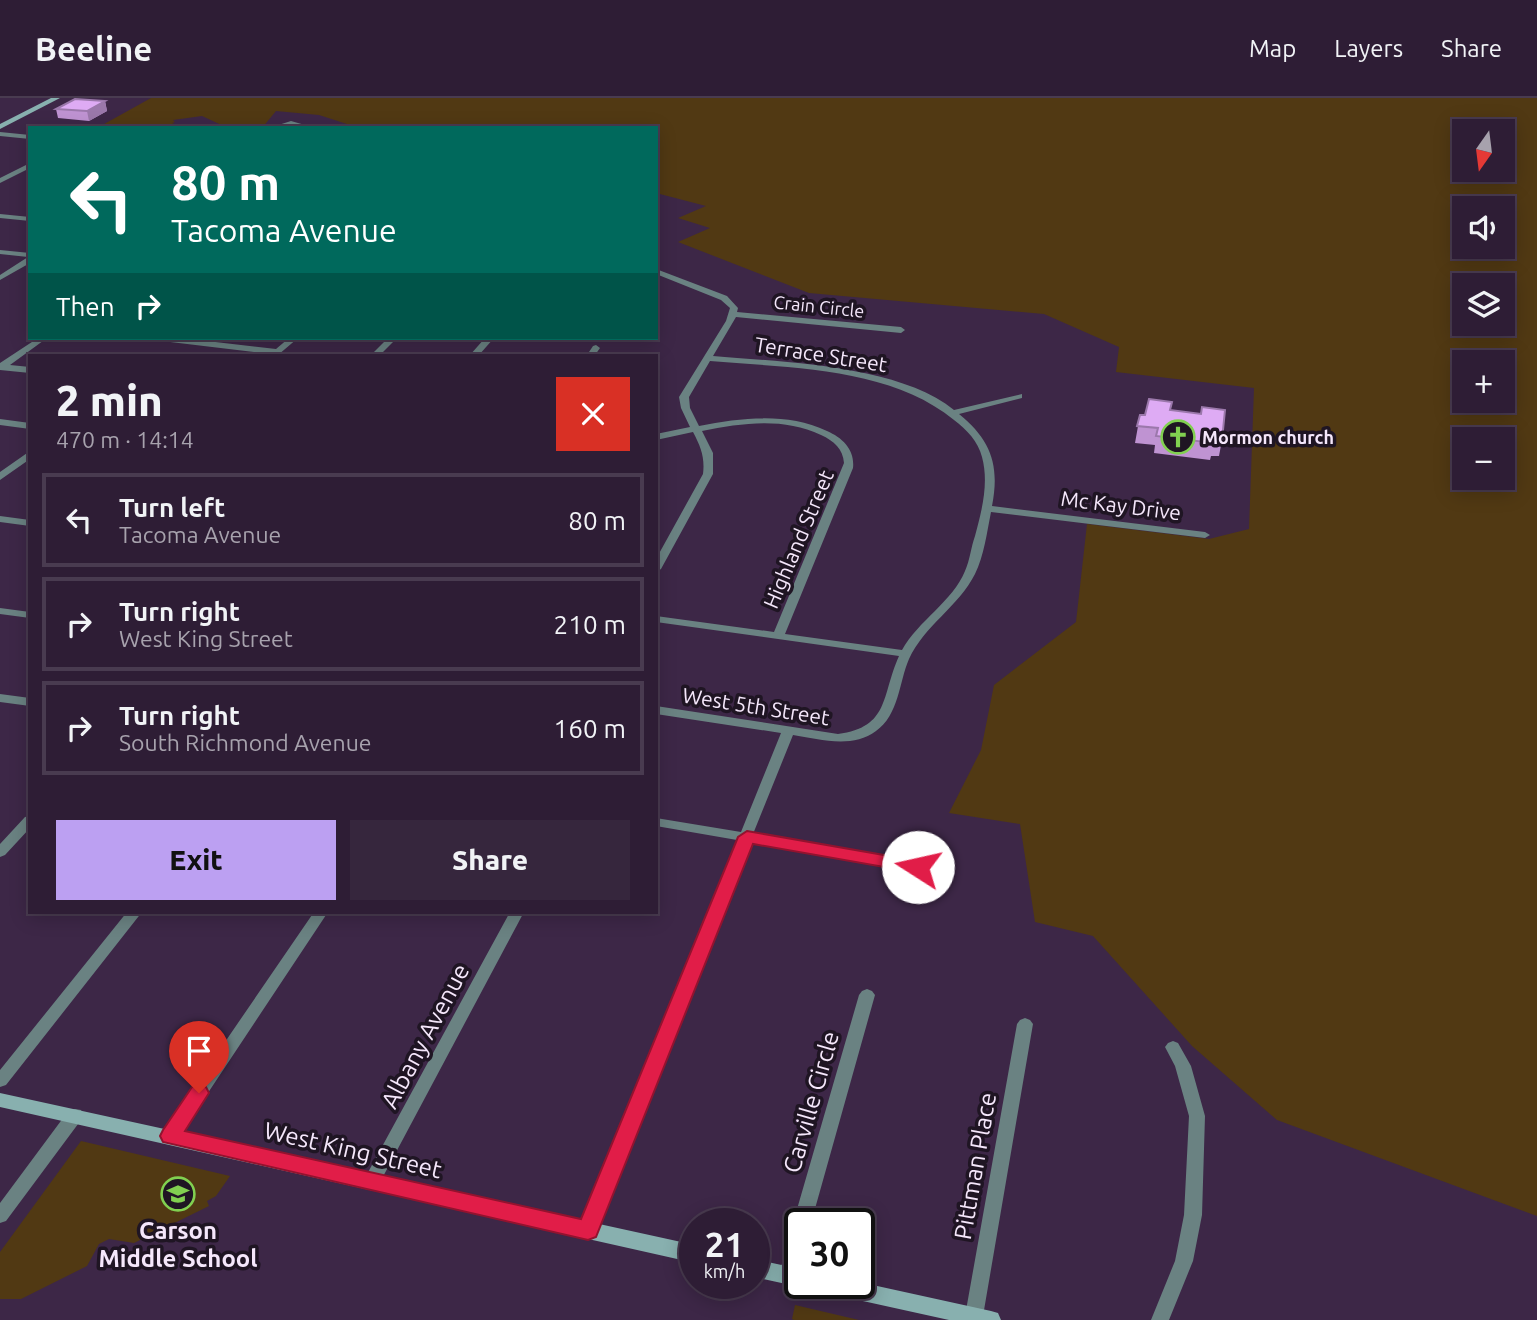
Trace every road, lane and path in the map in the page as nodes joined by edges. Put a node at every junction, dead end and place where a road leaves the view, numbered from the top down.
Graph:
1 (56, 98) edge
2 (280, 126) edge
3 (302, 126) edge
4 (0, 127) edge
5 (0, 134) edge
6 (28, 137) edge
7 (28, 166) edge
8 (0, 181) edge
9 (0, 216) edge
10 (28, 219) edge
11 (0, 251) edge
12 (28, 257) edge
13 (28, 259) edge
14 (658, 272) edge
15 (0, 278) edge
16 (734, 314) junction
17 (901, 330) dead end
18 (40, 340) edge
19 (179, 340) edge
20 (292, 340) edge
21 (391, 340) edge
22 (488, 340) edge
23 (376, 354) edge
24 (475, 354) edge
25 (707, 358) junction
26 (1, 366) edge
27 (28, 370) edge
28 (1019, 396) dead end
29 (953, 413) junction
30 (0, 422) edge
31 (28, 426) edge
32 (697, 429) junction
33 (658, 437) edge
34 (28, 456) edge
35 (0, 477) edge
36 (987, 508) junction
37 (0, 519) edge
38 (28, 523) edge
39 (1205, 535) dead end
40 (658, 565) edge
41 (0, 611) edge
42 (28, 615) edge
43 (658, 619) edge
44 (778, 636) junction
45 (906, 654) junction
46 (0, 698) edge
47 (28, 702) edge
48 (658, 710) edge
49 (788, 731) junction
50 (850, 738) joint
51 (28, 822) edge
52 (658, 822) edge
53 (747, 837) junction
54 (0, 852) edge
55 (918, 867) dead end
56 (133, 914) edge
57 (320, 914) edge
58 (516, 914) edge
59 (867, 995) dead end
60 (1025, 1024) dead end
61 (1174, 1047) dead end
62 (0, 1081) edge
63 (0, 1100) edge
64 (75, 1115) junction
65 (170, 1136) junction
66 (372, 1181) junction
67 (806, 1208) edge
68 (0, 1216) edge
69 (588, 1230) junction
70 (679, 1250) edge
71 (875, 1295) edge
72 (983, 1318) edge
73 (1160, 1320) edge

1 - 4 street
2 - 3 street
5 - 6 street
7 - 8 street
9 - 10 street
11 - 12 street
13 - 15 street
14 - 16 street
16 - 17 street, Crain Circle
16 - 25 street
18 - 26 street
19 - 20 street
21 - 23 street
22 - 24 street
25 - 29 street, Terrace Street
25 - 32 street
26 - 27 street
28 - 29 street
29 - 36 street, Terrace Street
30 - 31 street
32 - 33 street
32 - 40 street
32 - 44 street, Highland Street
34 - 35 street
36 - 39 street, Mc Kay Drive
36 - 45 street, Terrace Street
37 - 38 street
41 - 42 street
43 - 44 street
44 - 45 street
45 - 50 street, Terrace Street
46 - 47 street
48 - 49 street, West 5th Street
49 - 50 street, West 5th Street
49 - 53 street
51 - 54 street
52 - 53 street
53 - 55 street
53 - 69 street
56 - 62 street
57 - 65 street
58 - 66 street, Albany Avenue
59 - 67 street, Carville Circle
60 - 72 street, Pittman Place
61 - 73 street
63 - 64 street, West King Street
64 - 65 street, West King Street
64 - 68 street
65 - 66 street, West King Street
66 - 69 street, West King Street
69 - 70 street, West King Street
71 - 72 street

